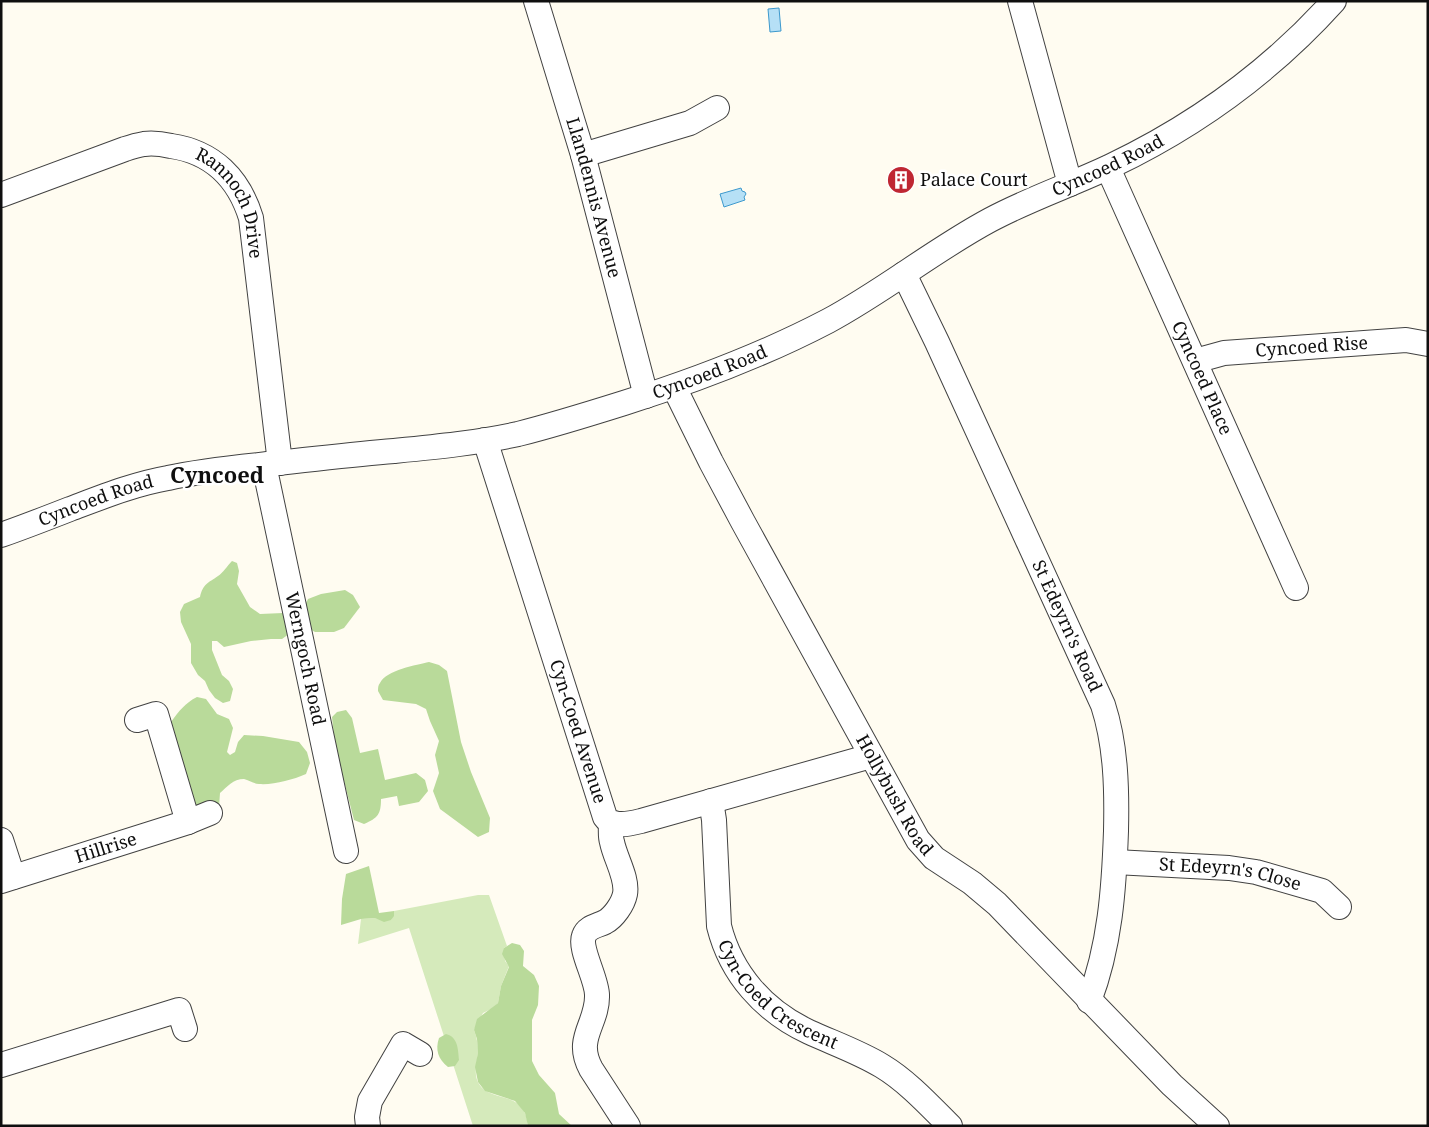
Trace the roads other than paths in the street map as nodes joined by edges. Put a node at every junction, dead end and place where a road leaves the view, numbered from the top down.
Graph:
1 (536, 1) edge
2 (1020, 1) edge
3 (1334, 1) edge
4 (716, 108) dead end
5 (583, 155) junction
6 (1108, 168) junction
7 (1070, 184) junction
8 (1, 195) edge
9 (904, 274) junction
10 (1428, 344) edge
11 (1195, 361) junction
12 (674, 387) junction
13 (646, 396) junction
14 (485, 440) junction
15 (272, 464) junction
16 (1, 535) edge
17 (1296, 588) dead end
18 (137, 720) dead end
19 (871, 756) junction
20 (711, 801) junction
21 (210, 813) dead end
22 (188, 822) junction
23 (611, 823) junction
24 (1, 840) edge
25 (346, 851) dead end
26 (1115, 862) junction
27 (7, 879) edge
28 (1339, 907) dead end
29 (1089, 1001) junction
30 (185, 1029) dead end
31 (420, 1054) dead end
32 (1, 1065) edge
33 (368, 1126) edge
34 (628, 1126) edge
35 (950, 1126) edge
36 (1217, 1126) edge

1 - 5 street, Llandennis Avenue
2 - 7 street
3 - 6 street, Cyncoed Road
4 - 5 street
5 - 13 street, Llandennis Avenue
6 - 7 street, Cyncoed Road
6 - 11 street, Cyncoed Place
7 - 9 street, Cyncoed Road
8 - 15 street, Rannoch Drive
9 - 12 street, Cyncoed Road
9 - 26 street, St Edeyrn's Road
10 - 11 street, Cyncoed Rise
11 - 17 street, Cyncoed Place
12 - 13 street, Cyncoed Road
12 - 19 street, Hollybush Road
13 - 14 street, Cyncoed Road
14 - 15 street, Cyncoed Road
14 - 23 street, Cyn-Coed Avenue
15 - 16 street, Cyncoed Road
15 - 25 street, Werngoch Road
18 - 22 street
19 - 20 street, Cyn-Coed Avenue
19 - 29 street, Hollybush Road
20 - 23 street, Cyn-Coed Avenue
20 - 35 street, Cyn-Coed Crescent
21 - 22 street, Hillrise
22 - 27 street, Hillrise
23 - 34 street
24 - 27 street
26 - 28 street, St Edeyrn's Close
26 - 29 street, St Edeyrn's Road
29 - 36 street, Hollybush Road
30 - 32 street
31 - 33 street

